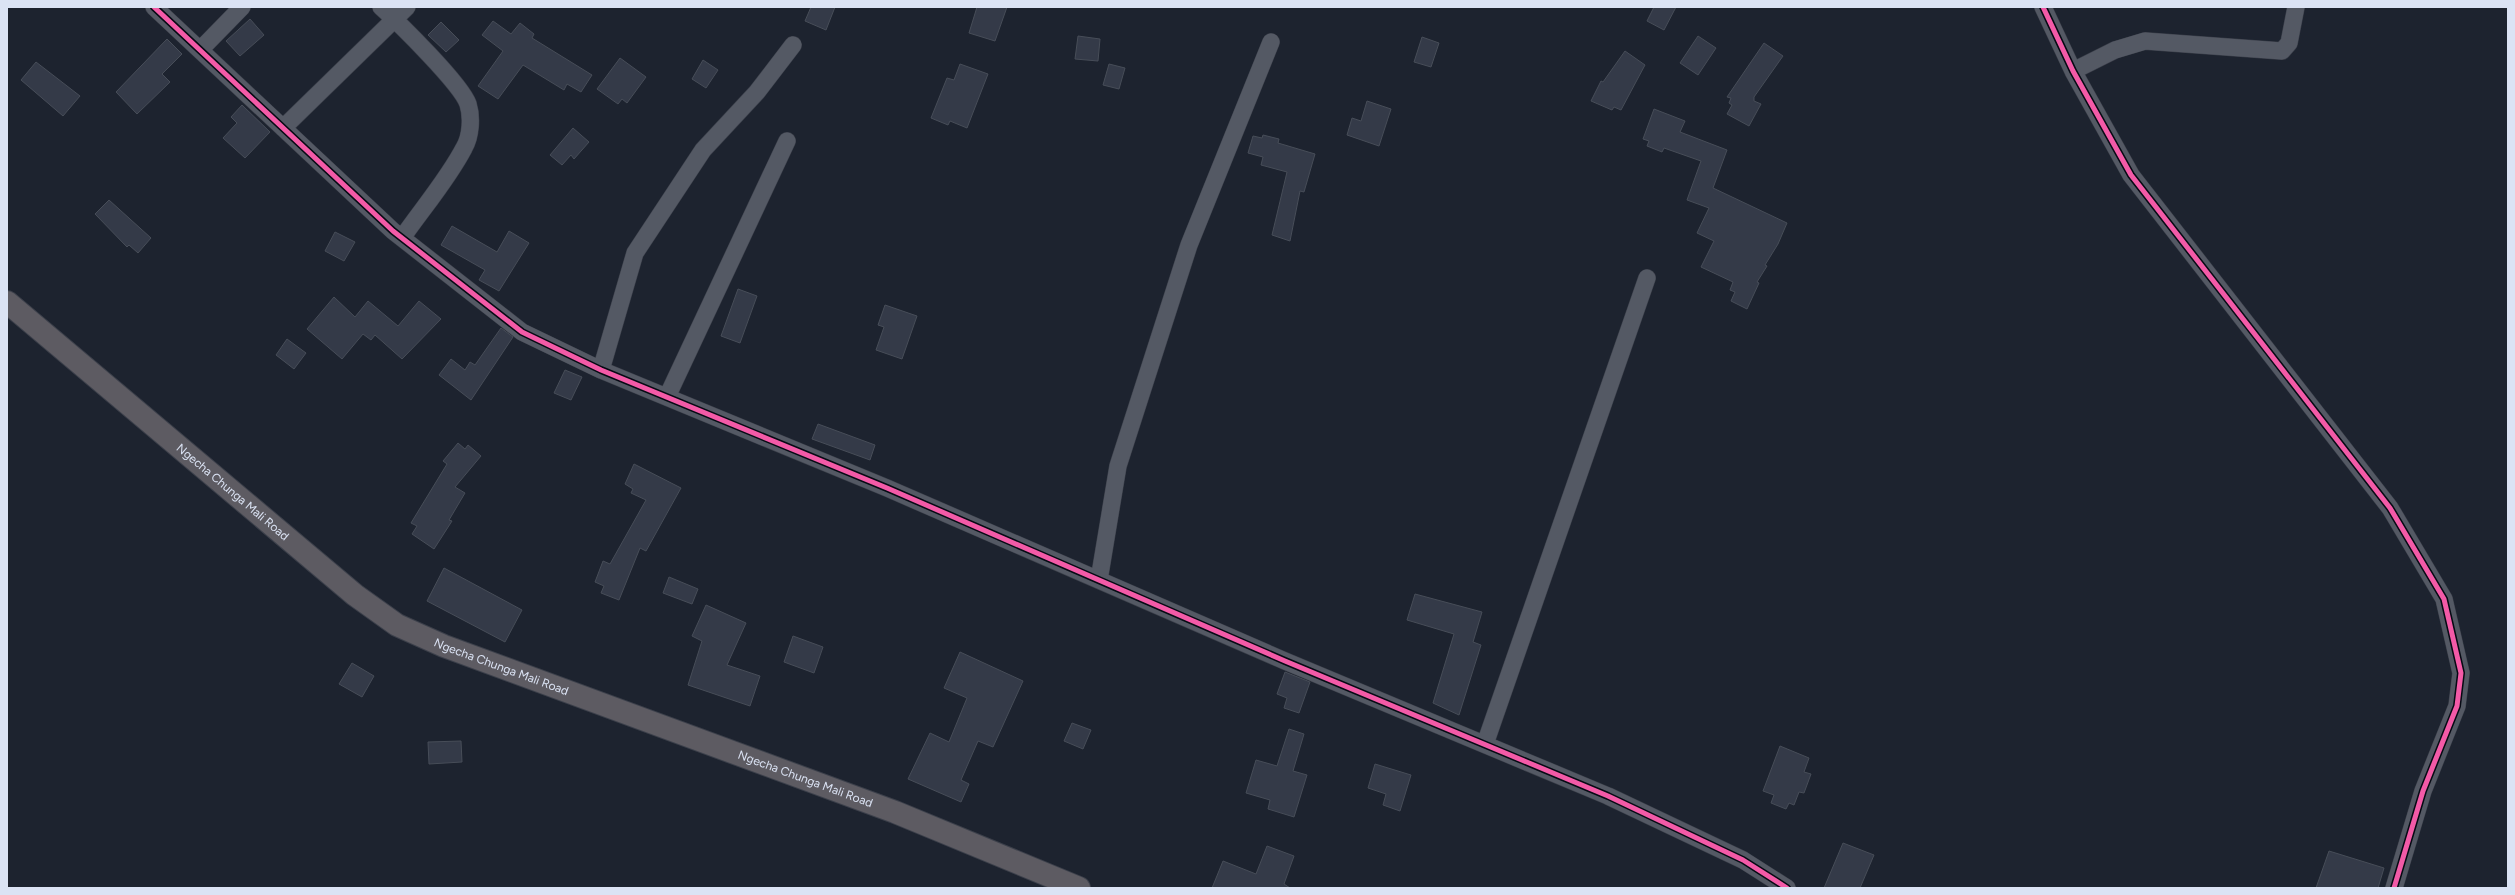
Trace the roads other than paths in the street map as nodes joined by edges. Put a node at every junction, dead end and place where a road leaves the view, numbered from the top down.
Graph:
1 (154, 7) edge
2 (242, 7) edge
3 (381, 7) edge
4 (407, 7) edge
5 (2043, 7) edge
6 (2296, 7) edge
7 (396, 20) junction
8 (1271, 42) dead end
9 (793, 45) dead end
10 (200, 50) junction
11 (2073, 71) junction
12 (284, 128) junction
13 (787, 141) dead end
14 (402, 238) junction
15 (1647, 278) dead end
16 (7, 302) edge
17 (601, 370) junction
18 (667, 398) junction
19 (1099, 580) junction
20 (1485, 744) junction
21 (1079, 888) edge
22 (1787, 888) edge
23 (2394, 888) edge

1 - 10 street
2 - 10 street
3 - 7 street
4 - 7 street
5 - 11 street
6 - 11 street
7 - 12 street
7 - 14 street
8 - 19 street
9 - 17 street
10 - 12 street
11 - 23 street
12 - 14 street
13 - 18 street
14 - 17 street
15 - 20 street
16 - 21 main road, Ngecha Chunga Mali Road
17 - 18 street
18 - 19 street
19 - 20 street
20 - 22 street

